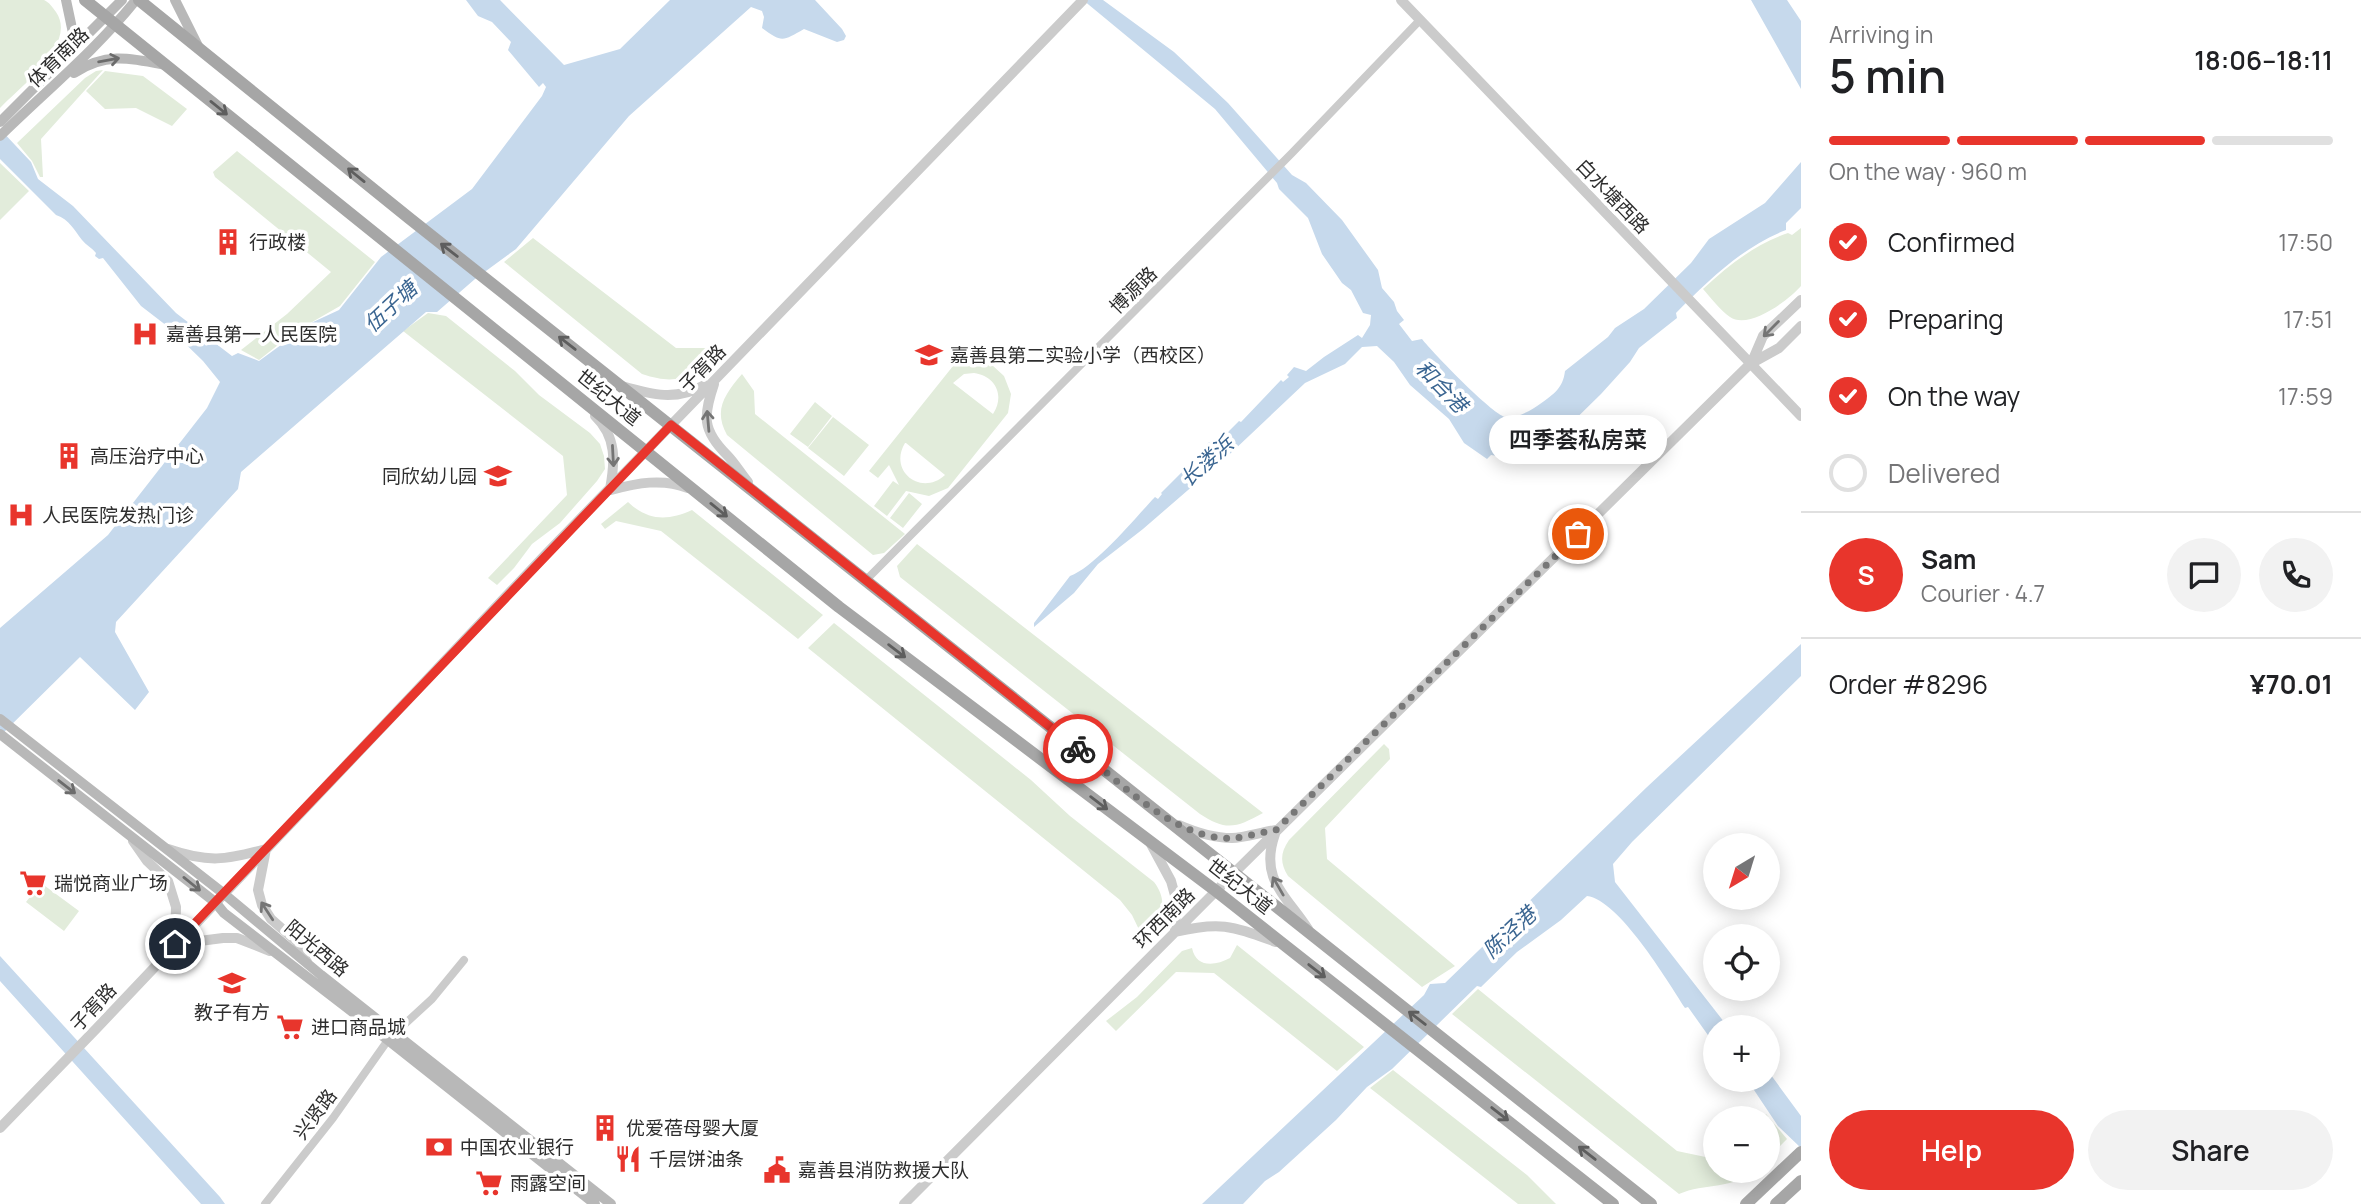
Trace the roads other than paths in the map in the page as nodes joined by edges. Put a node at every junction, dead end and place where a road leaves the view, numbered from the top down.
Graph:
1 (66, 0) edge
2 (85, 0) edge
3 (122, 0) edge
4 (138, 0) edge
5 (175, 0) edge
6 (1401, 0) edge
7 (1081, 2) edge
8 (1420, 20) junction
9 (111, 21) junction
10 (199, 49) junction
11 (166, 65) junction
12 (55, 68) junction
13 (57, 84) junction
14 (2, 127) edge
15 (1801, 300) edge
16 (1801, 326) edge
17 (1751, 364) junction
18 (715, 380) junction
19 (621, 386) junction
20 (569, 390) junction
21 (1801, 416) edge
22 (671, 425) junction
23 (647, 452) junction
24 (610, 490) junction
25 (695, 491) junction
26 (758, 494) junction
27 (866, 580) junction
28 (0, 719) edge
29 (0, 734) edge
30 (18, 741) junction
31 (1166, 818) junction
32 (1276, 830) junction
33 (129, 836) junction
34 (1148, 840) junction
35 (164, 847) junction
36 (266, 848) junction
37 (1234, 873) junction
38 (1216, 891) junction
39 (219, 898) junction
40 (1175, 932) junction
41 (1311, 934) junction
42 (175, 944) junction
43 (1284, 945) junction
44 (274, 952) junction
45 (464, 960) dead end
46 (307, 962) junction
47 (391, 1037) junction
48 (0, 1128) edge
49 (1799, 1154) edge
50 (1801, 1181) edge
51 (1646, 1200) edge
52 (1608, 1201) edge
53 (265, 1204) edge
54 (596, 1204) edge
55 (611, 1204) edge
56 (904, 1204) edge
57 (1662, 1204) edge
58 (1746, 1204) edge
59 (1776, 1204) edge

1 - 12 main road
2 - 9 main road, 世纪大道
3 - 9 main road, 体育南路
4 - 9 main road, 体育南路
4 - 10 main road, 世纪大道
5 - 10 main road
6 - 8 street, 白水塘西路
7 - 18 street, 子胥路
8 - 17 street, 白水塘西路
8 - 27 street, 博源路
9 - 11 main road, 世纪大道
9 - 12 main road, 体育南路
9 - 13 main road, 体育南路
19 -> 10 main road, 世纪大道
13 -> 11 main road
11 -> 20 main road, 世纪大道
12 - 14 main road, 体育南路
13 - 14 main road, 体育南路
15 -> 17 street, 环西南路
16 - 17 street, 环西南路
17 - 21 street, 白水塘西路
17 - 32 street, 环西南路
18 - 19 street
18 - 22 street, 子胥路
26 -> 18 street
19 - 22 main road, 世纪大道
20 - 23 main road, 世纪大道
20 -> 24 street
22 - 23 street, 子胥路
22 - 26 main road, 世纪大道
23 - 24 street, 子胥路
23 - 25 main road, 世纪大道
24 - 25 street
24 - 36 street, 子胥路
25 -> 34 main road, 世纪大道
26 - 27 main road, 世纪大道
27 - 31 main road, 世纪大道
28 - 30 main road, 阳光西路
29 - 30 main road, 阳光西路
30 -> 33 main road, 阳光西路
30 - 35 main road, 阳光西路
31 - 32 street
31 - 37 main road, 世纪大道
32 - 37 street, 环西南路
41 -> 32 street
33 -> 39 main road, 阳光西路
33 - 42 street
34 - 38 main road, 世纪大道
34 - 40 street
35 - 36 street
35 - 39 main road, 阳光西路
36 - 39 street, 子胥路
46 -> 36 street
37 - 38 street, 环西南路
37 - 41 main road, 世纪大道
38 - 40 street, 环西南路
38 - 43 main road, 世纪大道
39 - 42 street, 子胥路
39 - 44 main road, 阳光西路
39 - 46 main road, 阳光西路
40 - 43 street
40 - 56 street, 环西南路
51 -> 41 main road, 世纪大道
42 - 44 street
42 - 48 street, 子胥路
43 -> 52 main road, 世纪大道
44 - 47 main road, 阳光西路
45 - 47 street, 兴贤路
46 - 47 main road, 阳光西路
47 - 53 street, 兴贤路
47 - 54 main road, 阳光西路
47 - 55 main road, 阳光西路
49 - 58 main road
50 - 59 main road
51 - 57 main road, 世纪大道

